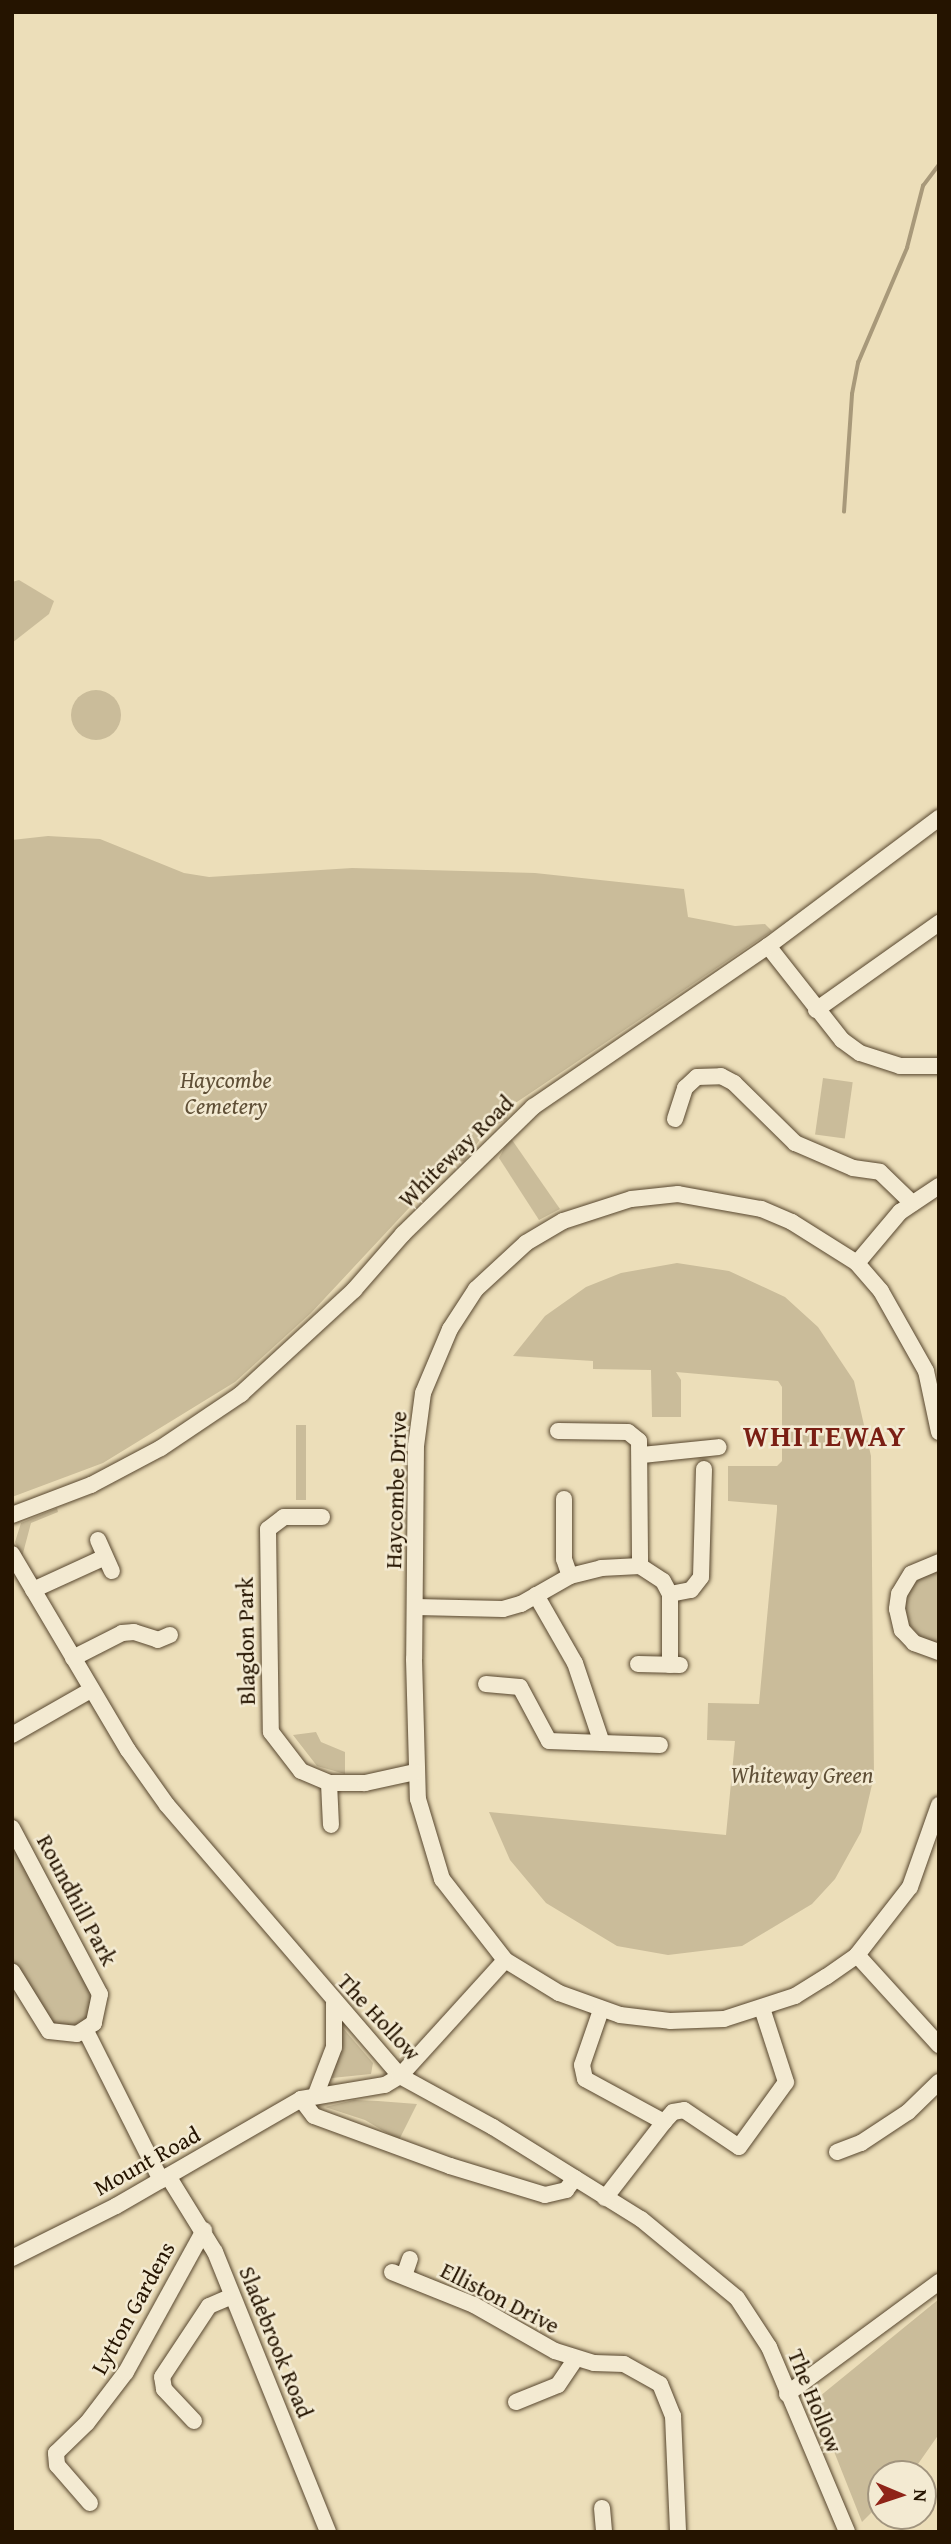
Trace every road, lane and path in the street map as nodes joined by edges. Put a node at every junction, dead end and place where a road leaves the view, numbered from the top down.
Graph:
1 (939, 818) edge
2 (939, 923) edge
3 (768, 946) junction
4 (816, 1010) junction
5 (939, 1066) edge
6 (675, 1119) dead end
7 (939, 1186) edge
8 (912, 1203) junction
9 (857, 1264) junction
10 (558, 1431) dead end
11 (939, 1432) edge
12 (719, 1447) dead end
13 (642, 1455) junction
14 (704, 1469) dead end
15 (559, 1509) dead end
16 (12, 1515) edge
17 (322, 1517) dead end
18 (98, 1540) dead end
19 (12, 1555) edge
20 (939, 1562) edge
21 (640, 1566) junction
22 (570, 1576) junction
23 (33, 1590) junction
24 (670, 1594) junction
25 (536, 1595) junction
26 (416, 1607) junction
27 (170, 1635) dead end
28 (939, 1652) edge
29 (73, 1658) junction
30 (638, 1664) dead end
31 (486, 1684) dead end
32 (91, 1690) junction
33 (12, 1735) edge
34 (602, 1743) junction
35 (650, 1750) dead end
36 (415, 1772) junction
37 (329, 1783) junction
38 (939, 1805) edge
39 (331, 1825) dead end
40 (12, 1828) edge
41 (857, 1955) junction
42 (505, 1960) junction
43 (12, 1971) edge
44 (334, 2003) junction
45 (762, 2008) junction
46 (601, 2010) junction
47 (86, 2031) junction
48 (939, 2045) edge
49 (400, 2076) junction
50 (939, 2082) edge
51 (308, 2097) junction
52 (664, 2122) junction
53 (837, 2152) dead end
54 (164, 2178) junction
55 (575, 2178) junction
56 (605, 2197) junction
57 (204, 2230) junction
58 (12, 2258) edge
59 (410, 2259) dead end
60 (939, 2282) edge
61 (232, 2296) junction
62 (576, 2358) junction
63 (787, 2394) junction
64 (516, 2402) dead end
65 (194, 2421) dead end
66 (90, 2502) dead end
67 (602, 2508) dead end
68 (328, 2532) edge
69 (604, 2532) edge
70 (678, 2532) edge
71 (847, 2532) edge

1 - 3 street, Whiteway Road
2 - 4 street
3 - 4 street
3 - 16 street, Whiteway Road
4 - 5 street
6 - 8 street
7 - 8 street
8 - 9 street
9 - 11 street, Haycombe Drive
9 - 26 street, Haycombe Drive
10 - 13 street
12 - 13 street
13 - 21 street
14 - 24 street
15 - 22 street
17 - 37 street, Blagdon Park
18 - 23 street
19 - 23 street, The Hollow
20 - 28 street
21 - 22 street
21 - 24 street
22 - 25 street
23 - 29 street, The Hollow
24 - 30 street
25 - 26 street
25 - 34 street
26 - 36 street, Haycombe Drive
27 - 29 street
29 - 32 street, The Hollow
31 - 34 street
32 - 33 street
32 - 44 street, The Hollow
34 - 35 street
36 - 37 street, Blagdon Park
36 - 42 street, Haycombe Drive
37 - 39 street
38 - 41 street, Haycombe Drive
40 - 47 street, Roundhill Park
41 - 45 street, Haycombe Drive
41 - 48 street
42 - 46 street, Haycombe Drive
42 - 49 street
43 - 47 street
44 - 49 street, The Hollow
44 - 51 street
45 - 46 street, Haycombe Drive
45 - 52 street
46 - 52 street
47 - 54 street
49 - 51 street, Mount Road
49 - 55 street, The Hollow
50 - 53 street
51 - 54 street, Mount Road
51 - 55 street
52 - 56 street
54 - 57 street, Sladebrook Road
54 - 58 street, Mount Road
55 - 56 street, The Hollow
56 - 63 street, The Hollow
57 - 61 street, Sladebrook Road
57 - 66 street, Lytton Gardens
59 - 62 street, Elliston Drive
60 - 63 street
61 - 65 street
61 - 68 street, Sladebrook Road
62 - 64 street, Elliston Drive
62 - 70 street, Elliston Drive
63 - 71 street, The Hollow
67 - 69 street

